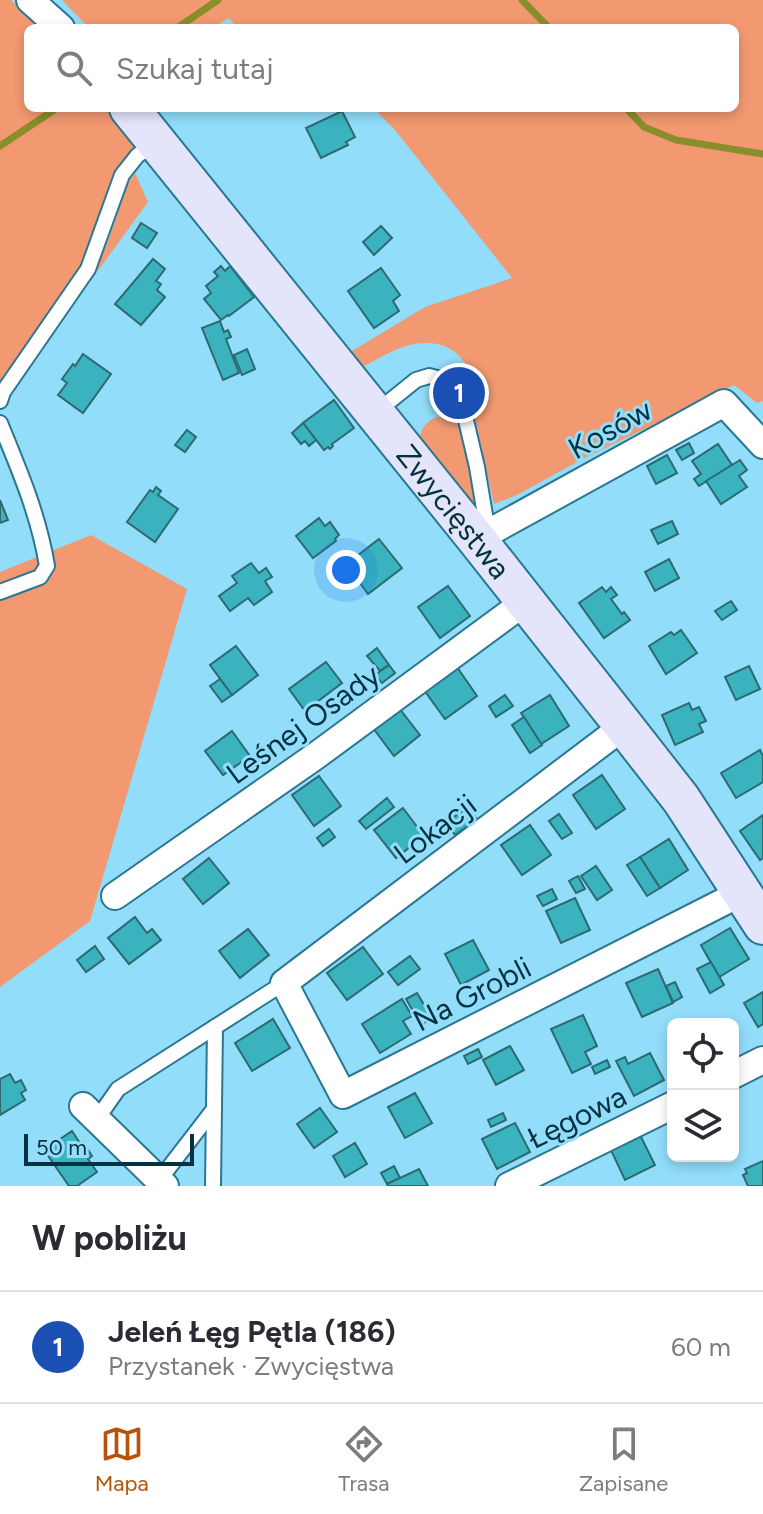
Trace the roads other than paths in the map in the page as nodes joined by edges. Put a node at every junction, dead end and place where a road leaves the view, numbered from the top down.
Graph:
1 (30, 0) edge
2 (57, 24) edge
3 (132, 112) edge
4 (157, 141) junction
5 (0, 401) edge
6 (375, 413) junction
7 (0, 423) edge
8 (763, 445) edge
9 (483, 537) junction
10 (0, 592) edge
11 (526, 601) junction
12 (624, 726) junction
13 (743, 892) junction
14 (115, 896) dead end
15 (763, 925) edge
16 (284, 983) junction
17 (215, 1027) junction
18 (763, 1060) edge
19 (739, 1072) edge
20 (667, 1108) edge
21 (214, 1109) junction
22 (90, 1113) joint
23 (159, 1184) edge
24 (213, 1186) edge
25 (509, 1186) edge

1 - 2 street
3 - 4 street, Zwycięstwa
4 - 5 lane
4 - 6 street, Zwycięstwa
6 - 9 street, Zwycięstwa
6 - 9 lane
7 - 10 lane
8 - 9 street, Kosów
9 - 11 street, Zwycięstwa
11 - 12 street, Zwycięstwa
11 - 14 street, Leśnej Osady
12 - 13 street, Zwycięstwa
12 - 16 street, Lokacji
13 - 15 street, Zwycięstwa
13 - 16 street, Na Grobli
16 - 17 lane
17 - 21 lane
17 - 22 lane
18 - 19 street
20 - 25 street, Łęgowa
21 - 23 lane
21 - 24 lane
22 - 23 street

